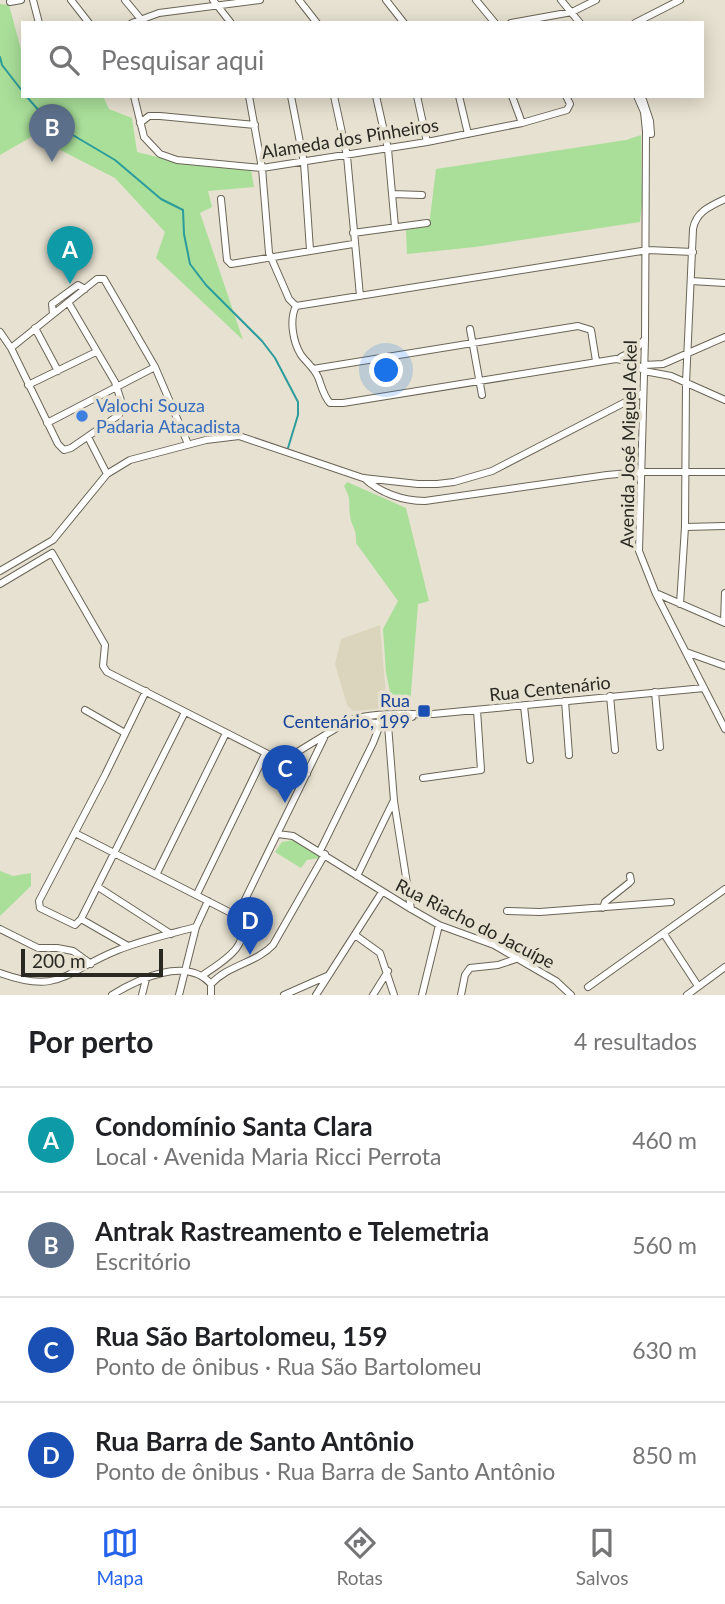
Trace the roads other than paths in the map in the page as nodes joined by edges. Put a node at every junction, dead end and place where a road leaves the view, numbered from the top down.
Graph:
1 (21, 0) edge
2 (33, 0) edge
3 (71, 0) edge
4 (125, 0) edge
5 (260, 0) edge
6 (299, 0) edge
7 (386, 0) edge
8 (476, 0) edge
9 (561, 0) edge
10 (596, 0) edge
11 (680, 0) edge
12 (10, 2) dead end
13 (216, 3) edge
14 (572, 12) junction
15 (38, 21) edge
16 (87, 21) edge
17 (142, 21) edge
18 (230, 21) edge
19 (315, 21) edge
20 (402, 21) edge
21 (493, 21) edge
22 (532, 21) edge
23 (579, 21) edge
24 (639, 21) edge
25 (134, 98) edge
26 (249, 98) edge
27 (291, 98) edge
28 (334, 98) edge
29 (376, 98) edge
30 (417, 98) edge
31 (459, 98) edge
32 (513, 98) edge
33 (567, 98) edge
34 (640, 98) edge
35 (140, 123) junction
36 (522, 123) junction
37 (255, 125) junction
38 (468, 134) junction
39 (427, 142) junction
40 (388, 149) junction
41 (346, 156) junction
42 (304, 163) junction
43 (262, 168) junction
44 (392, 194) junction
45 (422, 195) dead end
46 (220, 199) dead end
47 (725, 199) edge
48 (427, 223) dead end
49 (395, 227) junction
50 (353, 233) junction
51 (354, 244) junction
52 (310, 250) junction
53 (646, 251) junction
54 (693, 252) junction
55 (270, 257) junction
56 (691, 281) junction
57 (725, 283) edge
58 (86, 289) junction
59 (360, 296) junction
60 (68, 302) junction
61 (296, 306) junction
62 (53, 314) junction
63 (35, 328) junction
64 (470, 329) dead end
65 (0, 332) edge
66 (725, 337) edge
67 (645, 339) junction
68 (473, 342) junction
69 (11, 348) junction
70 (96, 352) junction
71 (688, 354) junction
72 (616, 359) junction
73 (596, 361) junction
74 (155, 367) junction
75 (644, 368) junction
76 (313, 369) junction
77 (660, 369) junction
78 (58, 371) junction
79 (479, 381) junction
80 (685, 383) junction
81 (28, 385) junction
82 (118, 388) junction
83 (482, 395) dead end
84 (643, 397) junction
85 (725, 400) edge
86 (47, 423) junction
87 (88, 437) junction
88 (188, 444) junction
89 (685, 471) junction
90 (641, 472) junction
91 (725, 472) edge
92 (107, 474) junction
93 (363, 478) junction
94 (725, 526) edge
95 (685, 527) junction
96 (53, 540) junction
97 (52, 552) junction
98 (0, 571) edge
99 (0, 584) edge
100 (725, 593) edge
101 (656, 594) junction
102 (680, 604) junction
103 (725, 622) edge
104 (686, 652) junction
105 (725, 666) edge
106 (699, 679) junction
107 (685, 688) junction
108 (704, 688) junction
109 (146, 691) junction
110 (655, 692) junction
111 (610, 696) junction
112 (565, 701) junction
113 (524, 706) junction
114 (85, 710) dead end
115 (477, 710) junction
116 (185, 712) junction
117 (384, 721) junction
118 (725, 729) edge
119 (125, 733) junction
120 (226, 733) junction
121 (325, 736) junction
122 (373, 743) junction
123 (388, 746) junction
124 (660, 747) dead end
125 (615, 750) dead end
126 (265, 754) junction
127 (569, 755) dead end
128 (530, 760) dead end
129 (281, 761) junction
130 (307, 774) junction
131 (423, 778) dead end
132 (394, 800) junction
133 (284, 822) junction
134 (381, 827) junction
135 (398, 830) junction
136 (75, 833) junction
137 (278, 834) junction
138 (293, 836) junction
139 (322, 853) junction
140 (115, 854) junction
141 (157, 873) junction
142 (357, 876) junction
143 (630, 876) dead end
144 (98, 887) junction
145 (725, 889) edge
146 (382, 892) junction
147 (197, 894) junction
148 (208, 901) junction
149 (671, 902) dead end
150 (603, 908) junction
151 (411, 909) junction
152 (507, 911) dead end
153 (237, 916) junction
154 (81, 919) junction
155 (439, 925) junction
156 (196, 927) junction
157 (0, 929) edge
158 (171, 933) junction
159 (664, 934) junction
160 (355, 935) junction
161 (128, 946) junction
162 (516, 959) junction
163 (91, 964) junction
164 (725, 967) edge
165 (185, 970) junction
166 (388, 971) junction
167 (0, 973) edge
168 (203, 975) junction
169 (330, 975) junction
170 (146, 979) junction
171 (211, 984) junction
172 (698, 986) junction
173 (588, 987) dead end
174 (111, 995) edge
175 (142, 995) edge
176 (179, 995) edge
177 (211, 995) edge
178 (284, 995) edge
179 (316, 995) edge
180 (373, 995) edge
181 (394, 995) edge
182 (422, 995) edge
183 (461, 995) edge
184 (571, 995) edge
185 (687, 995) edge

1 - 12 street
2 - 15 street
3 - 16 street
4 - 17 street
5 - 13 street
6 - 19 street
7 - 20 street
8 - 21 street
9 - 14 street
10 - 14 street
11 - 24 street
13 - 17 street
13 - 18 street
14 - 22 street
14 - 23 street
25 - 35 street, Alameda dos Pinheiros
26 - 37 street
27 - 42 street
28 - 41 street
29 - 40 street
30 - 39 street
31 - 38 street
32 - 36 street
33 - 36 street, Alameda dos Pinheiros
34 - 53 street, Avenida José Miguel Ackel
35 - 37 street
35 - 43 street, Alameda dos Pinheiros
36 - 38 street, Alameda dos Pinheiros
37 - 43 street
38 - 39 street, Alameda dos Pinheiros
39 - 40 street, Alameda dos Pinheiros
40 - 41 street, Alameda dos Pinheiros
40 - 44 street
41 - 42 street, Alameda dos Pinheiros
41 - 50 street
42 - 43 street, Alameda dos Pinheiros
42 - 52 street
43 - 55 street
44 - 45 street
44 - 49 street
46 - 55 street
47 - 54 street
48 - 49 street
49 - 50 street
50 - 51 street
51 - 52 street
51 - 59 street
52 - 55 street
53 - 54 street
53 - 59 street
53 - 67 street, Avenida José Miguel Ackel
54 - 56 street
55 - 61 street
56 - 57 street
56 - 71 street
58 - 60 street
58 - 62 street
58 - 74 street
59 - 61 street
60 - 62 street
60 - 70 street
61 - 76 street
62 - 63 street
63 - 69 street
63 - 78 street
64 - 68 street
65 - 69 street
66 - 71 street
67 - 72 street
67 - 75 street, Avenida José Miguel Ackel
68 - 73 street
68 - 76 street
68 - 79 street
69 - 81 street
70 - 78 street
70 - 82 street
71 - 77 street
71 - 80 street
72 - 73 street
72 - 75 street
73 - 79 street
74 - 82 street
74 - 88 street
75 - 77 street
75 - 84 street, Avenida José Miguel Ackel
76 - 79 street
77 - 80 street
78 - 81 street
79 - 83 street
80 - 85 street
80 - 89 street
81 - 86 street
82 - 86 street
82 - 87 street
84 - 90 street, Avenida José Miguel Ackel
84 - 93 street
86 - 87 street
87 - 92 street
88 - 92 street
88 - 93 street
89 - 90 street
89 - 91 street
89 - 95 street
90 - 93 street
90 - 101 street, Avenida José Miguel Ackel
92 - 96 street
94 - 95 street
95 - 102 street
96 - 97 street
96 - 98 street
97 - 99 street
97 - 109 street
100 - 103 street
101 - 102 street
101 - 104 street, Avenida José Miguel Ackel
102 - 103 street
104 - 105 street
104 - 106 street, Avenida José Miguel Ackel
106 - 107 street, Rua Centenário
106 - 108 street, Avenida José Miguel Ackel
107 - 108 street, Rua Centenário
107 - 110 street, Rua Centenário
108 - 118 street, Avenida José Miguel Ackel
109 - 116 street
109 - 119 street
110 - 111 street, Rua Centenário
110 - 124 street
111 - 112 street, Rua Centenário
111 - 125 street
112 - 113 street, Rua Centenário
112 - 127 street
113 - 115 street, Rua Centenário
113 - 128 street
114 - 119 street
115 - 117 street, Rua Centenário
115 - 131 street
116 - 120 street
116 - 140 street
117 - 121 street, Rua Centenário
117 - 122 street
117 - 123 street
119 - 136 street
120 - 126 street
120 - 141 street
121 - 129 street, Rua Centenário
121 - 130 street
122 - 123 street
122 - 139 street
123 - 132 street
126 - 129 street
126 - 147 street
129 - 130 street
130 - 133 street
132 - 134 street
132 - 135 street
133 - 137 street
133 - 138 street, Rua Riacho do Jacuípe
134 - 135 street
134 - 142 street
135 - 151 street
136 - 140 street
136 - 154 street
137 - 138 street, Rua Riacho do Jacuípe
137 - 153 street
138 - 139 street, Rua Riacho do Jacuípe
139 - 142 street, Rua Riacho do Jacuípe
139 - 171 street
140 - 141 street
140 - 144 street
141 - 147 street
142 - 146 street, Rua Riacho do Jacuípe
143 - 150 street
144 - 154 street
144 - 158 street
145 - 159 street
146 - 151 street, Rua Riacho do Jacuípe
146 - 160 street
147 - 148 street
148 - 153 street
148 - 156 street
149 - 150 street
150 - 152 street
151 - 155 street, Rua Riacho do Jacuípe
153 - 168 street
154 - 161 street
155 - 162 street, Rua Riacho do Jacuípe
155 - 182 street
156 - 158 street
156 - 165 street
157 - 163 street
158 - 161 street
159 - 172 street
159 - 173 street
160 - 166 street
160 - 169 street
161 - 163 street
162 - 183 street
162 - 184 street, Rua Riacho do Jacuípe
163 - 167 street
164 - 172 street
165 - 168 street
165 - 170 street
165 - 176 street
166 - 180 street
166 - 181 street
168 - 171 street
169 - 178 street
169 - 179 street
170 - 174 street
170 - 175 street
171 - 177 street
172 - 185 street

